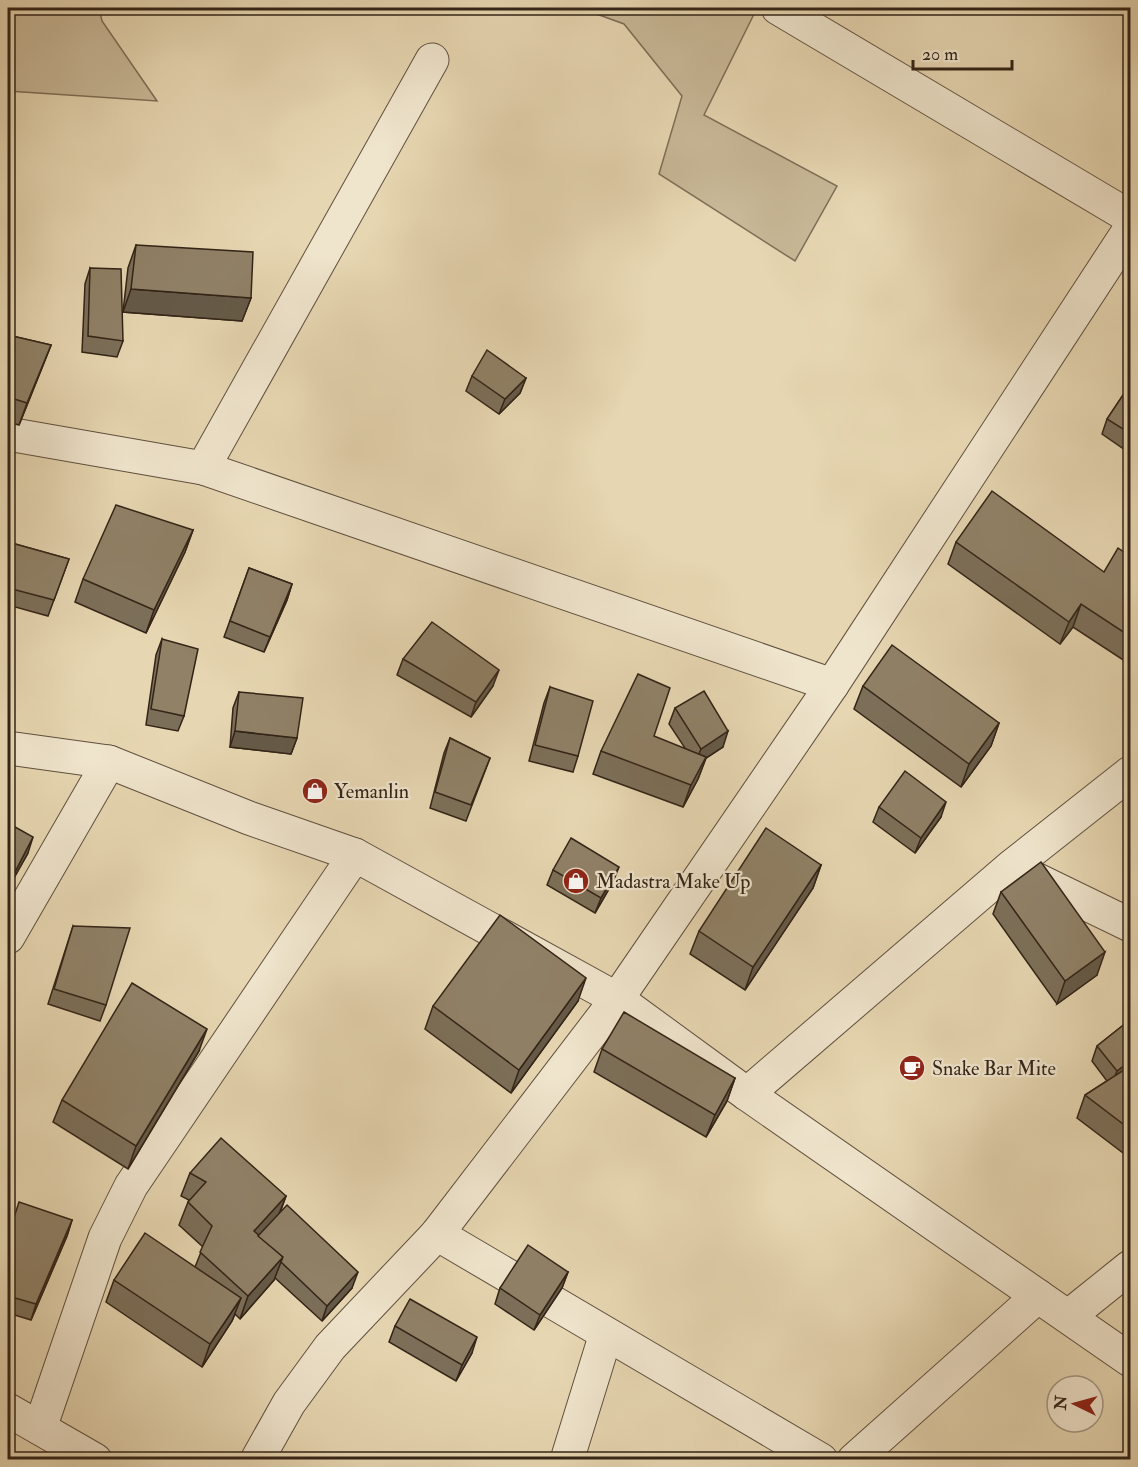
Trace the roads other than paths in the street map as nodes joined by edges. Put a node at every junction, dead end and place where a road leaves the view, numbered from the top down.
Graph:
1 (778, 8) edge
2 (432, 60) dead end
3 (1131, 217) edge
4 (1131, 229) edge
5 (8, 434) edge
6 (203, 468) junction
7 (832, 685) junction
8 (8, 748) edge
9 (109, 762) junction
10 (1131, 773) edge
11 (355, 855) junction
12 (1011, 867) junction
13 (1131, 925) edge
14 (8, 937) edge
15 (616, 999) junction
16 (747, 1094) junction
17 (436, 1234) junction
18 (1131, 1267) edge
19 (1038, 1296) junction
20 (1069, 1316) junction
21 (606, 1334) junction
22 (1131, 1360) edge
23 (8, 1410) edge
24 (40, 1428) junction
25 (95, 1460) edge
26 (257, 1460) edge
27 (567, 1460) edge
28 (820, 1460) edge
29 (854, 1460) edge

1 - 3 street
2 - 6 street
4 - 7 street
5 - 6 street
6 - 7 street
7 - 15 street
8 - 9 street
9 - 11 street
9 - 14 street
10 - 12 street
11 - 15 street
11 - 24 street
12 - 13 street
12 - 16 street
15 - 16 street
15 - 17 street
16 - 19 street
17 - 21 street
17 - 26 street
18 - 20 street
19 - 20 street
19 - 29 street
20 - 22 street
21 - 27 street
21 - 28 street
23 - 24 street
24 - 25 street

